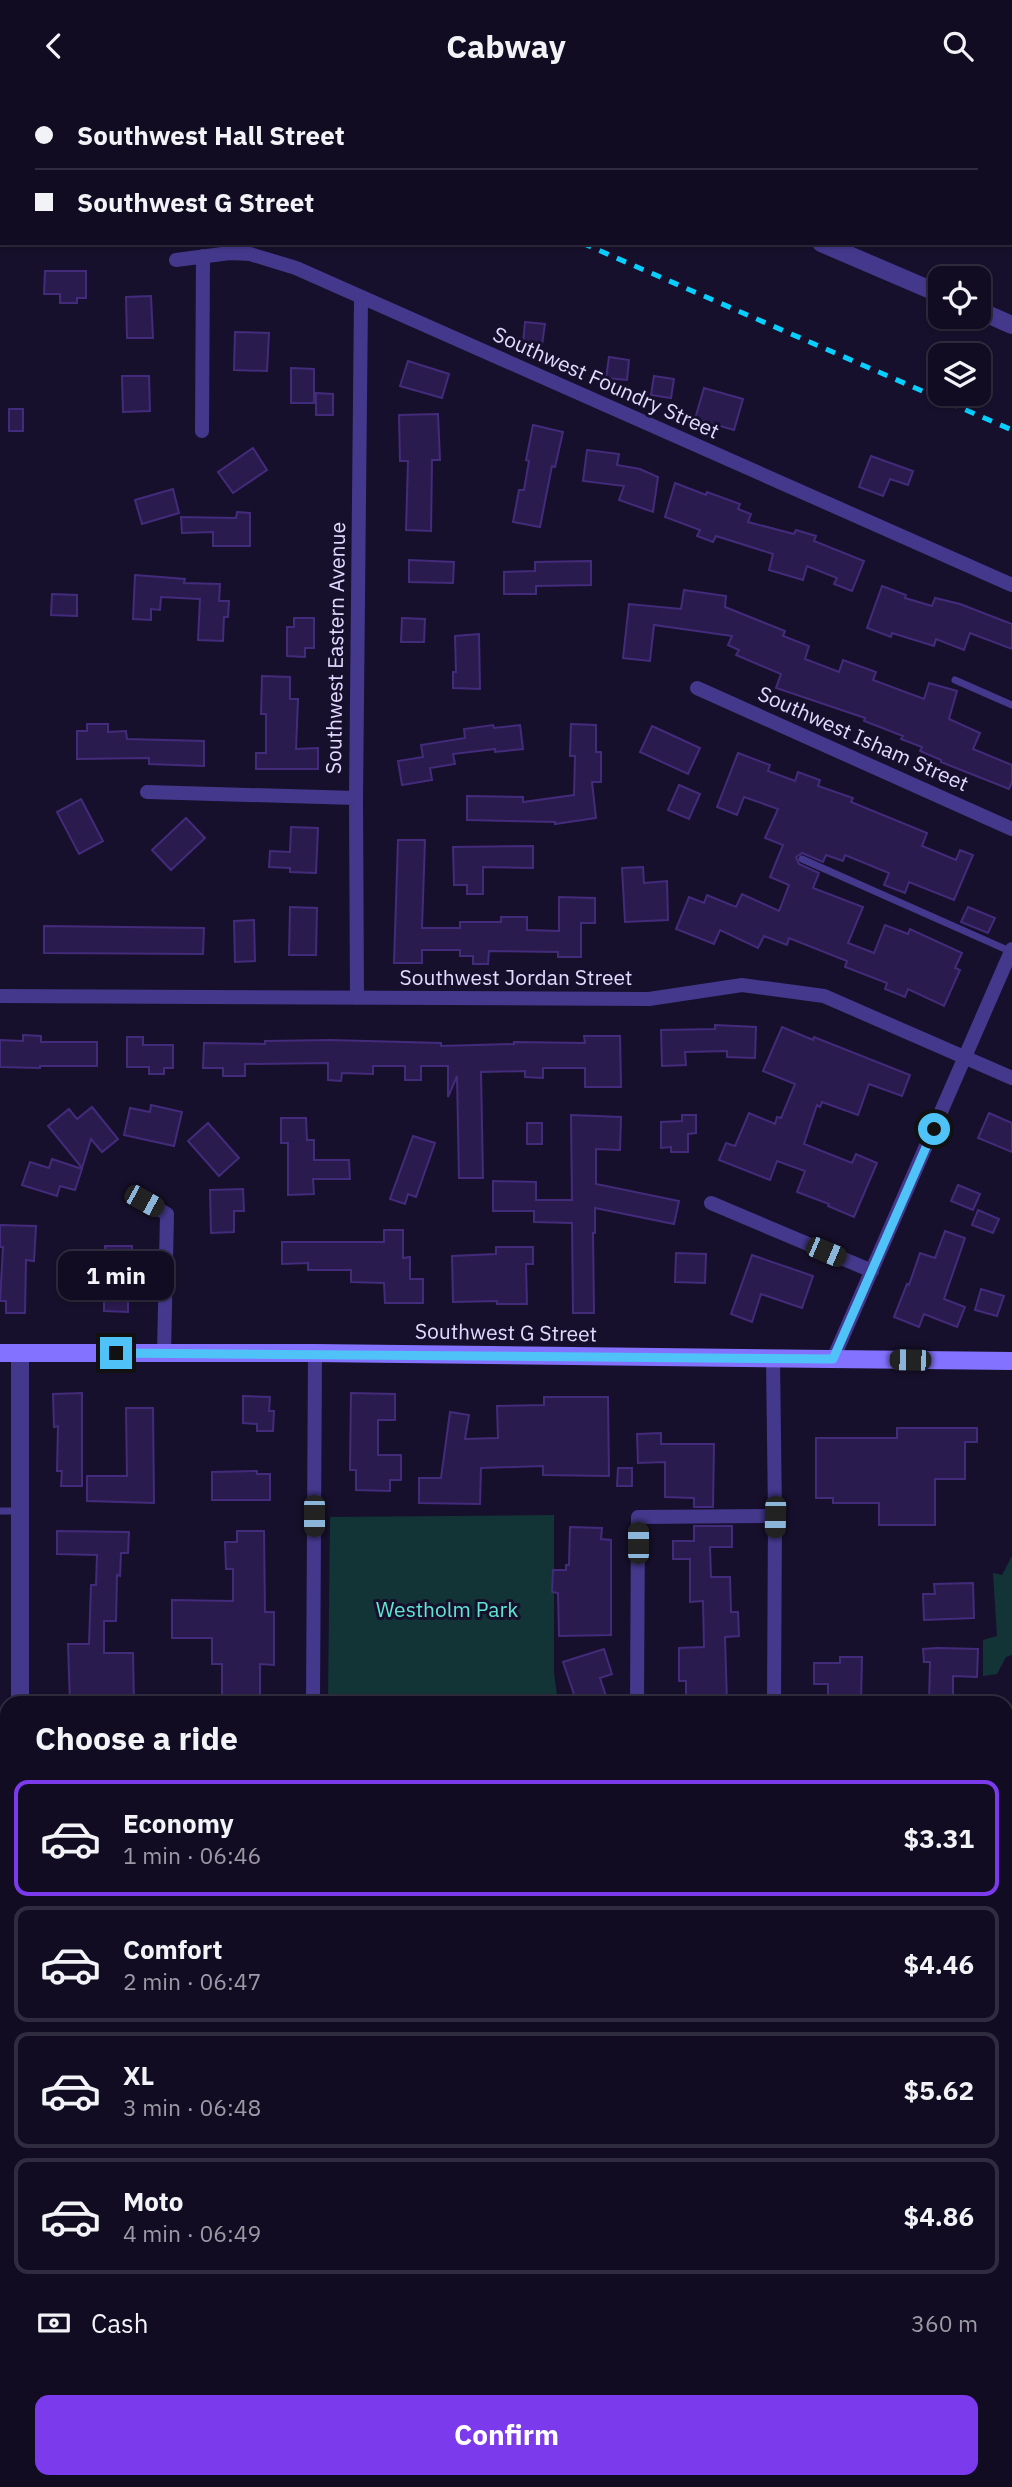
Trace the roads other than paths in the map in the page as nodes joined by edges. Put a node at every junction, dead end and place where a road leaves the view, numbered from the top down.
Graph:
1 (831, 245) edge
2 (852, 249) edge
3 (203, 256) junction
4 (176, 260) dead end
5 (928, 287) edge
6 (361, 298) junction
7 (991, 316) edge
8 (1012, 325) edge
9 (202, 431) dead end
10 (1012, 585) edge
11 (955, 680) dead end
12 (697, 688) dead end
13 (1012, 705) edge
14 (147, 792) dead end
15 (356, 798) junction
16 (1012, 829) edge
17 (802, 859) dead end
18 (1012, 951) edge
19 (0, 996) edge
20 (357, 998) junction
21 (965, 1058) junction
22 (1012, 1078) edge
23 (144, 1201) dead end
24 (711, 1203) dead end
25 (872, 1271) junction
26 (0, 1353) edge
27 (164, 1353) junction
28 (315, 1353) junction
29 (20, 1354) junction
30 (773, 1359) junction
31 (833, 1359) junction
32 (1012, 1361) edge
33 (0, 1511) edge
34 (22, 1511) junction
35 (775, 1517) junction
36 (20, 1696) edge
37 (313, 1696) edge
38 (637, 1696) edge
39 (774, 1696) edge

1 - 2 street
2 - 5 street
3 - 4 street, Southwest Foundry Street
3 - 6 street, Southwest Foundry Street
3 - 9 street
6 - 10 street, Southwest Foundry Street
6 - 15 street, Southwest Eastern Avenue
7 - 8 street
11 - 13 lane
12 - 16 street, Southwest Isham Street
14 - 15 street
15 - 20 street, Southwest Eastern Avenue
17 - 18 lane
18 - 21 street
19 - 20 street, Southwest Jordan Street
20 - 21 street, Southwest Jordan Street
21 - 22 street, Southwest Jordan Street
21 - 25 street
23 - 27 street
24 - 25 street
25 - 31 street
26 - 29 main road, Southwest G Street
27 - 28 main road, Southwest G Street
27 - 29 main road, Southwest G Street
28 - 30 main road, Southwest G Street
28 - 37 street
29 - 34 street
30 - 31 main road, Southwest G Street
30 - 35 street
31 - 32 main road, Southwest G Street
33 - 34 lane
34 - 36 street
35 - 38 street
35 - 39 street

